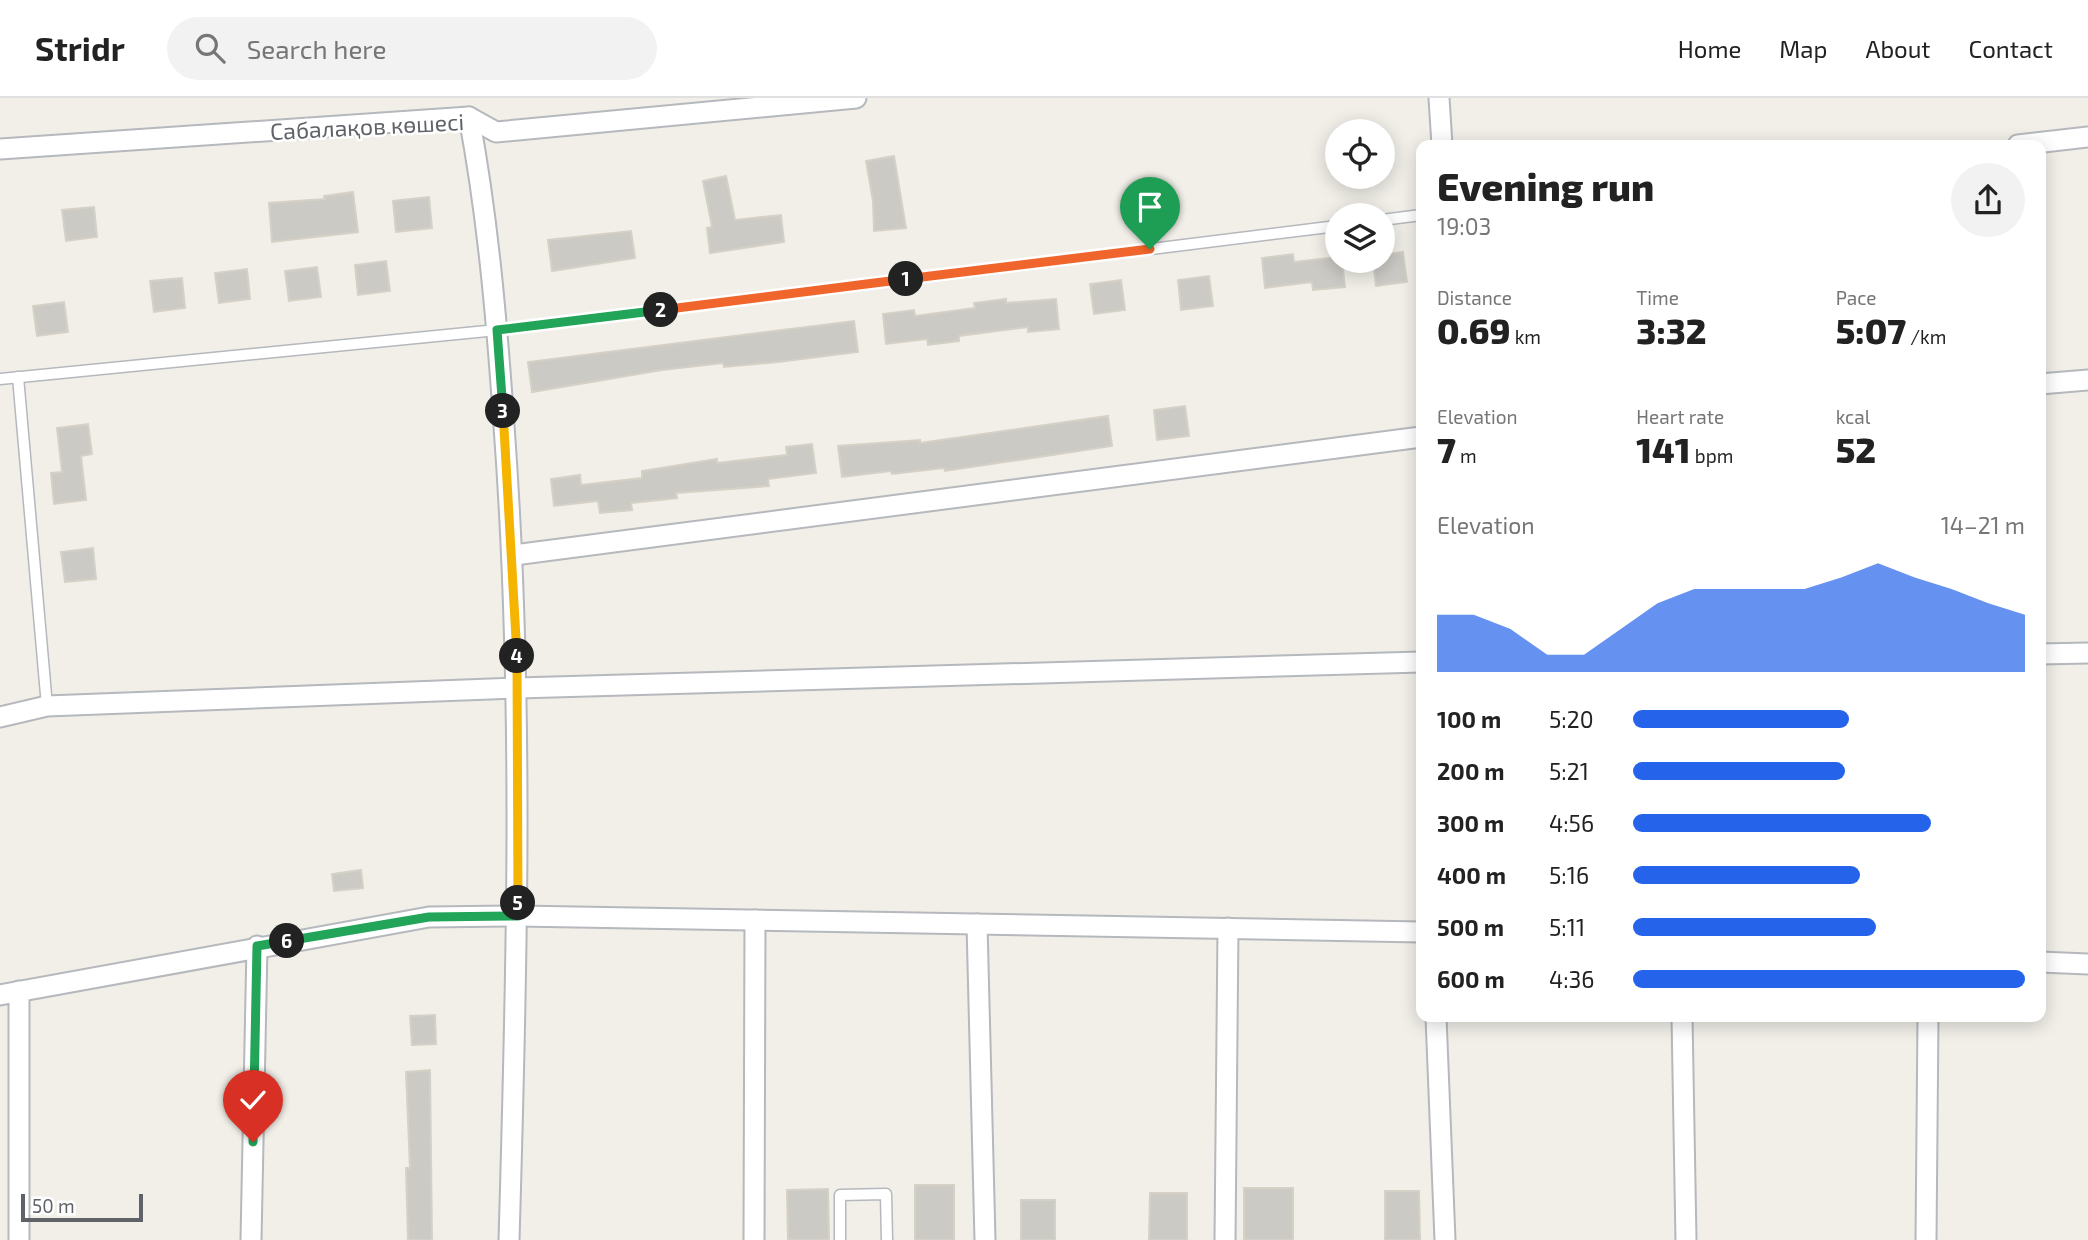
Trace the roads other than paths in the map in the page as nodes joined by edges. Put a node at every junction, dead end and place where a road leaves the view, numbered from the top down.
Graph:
1 (856, 98) edge
2 (1439, 98) edge
3 (469, 117) junction
4 (2088, 137) edge
5 (1442, 140) edge
6 (2046, 142) edge
7 (0, 149) edge
8 (1416, 216) edge
9 (1395, 218) edge
10 (1325, 227) edge
11 (497, 330) junction
12 (18, 377) junction
13 (0, 379) edge
14 (2088, 380) edge
15 (2046, 384) edge
16 (1416, 438) edge
17 (514, 555) junction
18 (2088, 653) edge
19 (2046, 654) edge
20 (1416, 662) edge
21 (518, 688) junction
22 (47, 706) junction
23 (0, 717) edge
24 (518, 916) junction
25 (755, 920) junction
26 (977, 924) junction
27 (1228, 928) junction
28 (1416, 932) edge
29 (257, 946) junction
30 (2046, 962) edge
31 (2088, 964) edge
32 (10, 993) edge
33 (1436, 1022) edge
34 (1682, 1022) edge
35 (1928, 1022) edge
36 (19, 1240) edge
37 (251, 1240) edge
38 (509, 1240) edge
39 (754, 1240) edge
40 (840, 1240) edge
41 (887, 1240) edge
42 (985, 1240) edge
43 (1225, 1240) edge
44 (1445, 1240) edge
45 (1686, 1240) edge
46 (1926, 1240) edge

1 - 3 street, Сабалақов көшесі
2 - 5 street
3 - 7 street, Сабалақов көшесі
3 - 11 street
4 - 6 street
8 - 9 lane
10 - 11 lane
11 - 12 lane
11 - 17 street
12 - 13 lane
12 - 22 lane
14 - 15 street
16 - 17 street
17 - 21 street
18 - 19 street
20 - 21 street
21 - 22 street
21 - 24 street
22 - 23 street
24 - 25 street
24 - 29 street
24 - 38 street
25 - 26 street
25 - 39 street
26 - 27 street
26 - 42 street
27 - 28 street
27 - 43 street
29 - 32 street
29 - 37 street
30 - 31 street
32 - 36 street
33 - 44 street
34 - 45 street
35 - 46 street
40 - 41 lane

